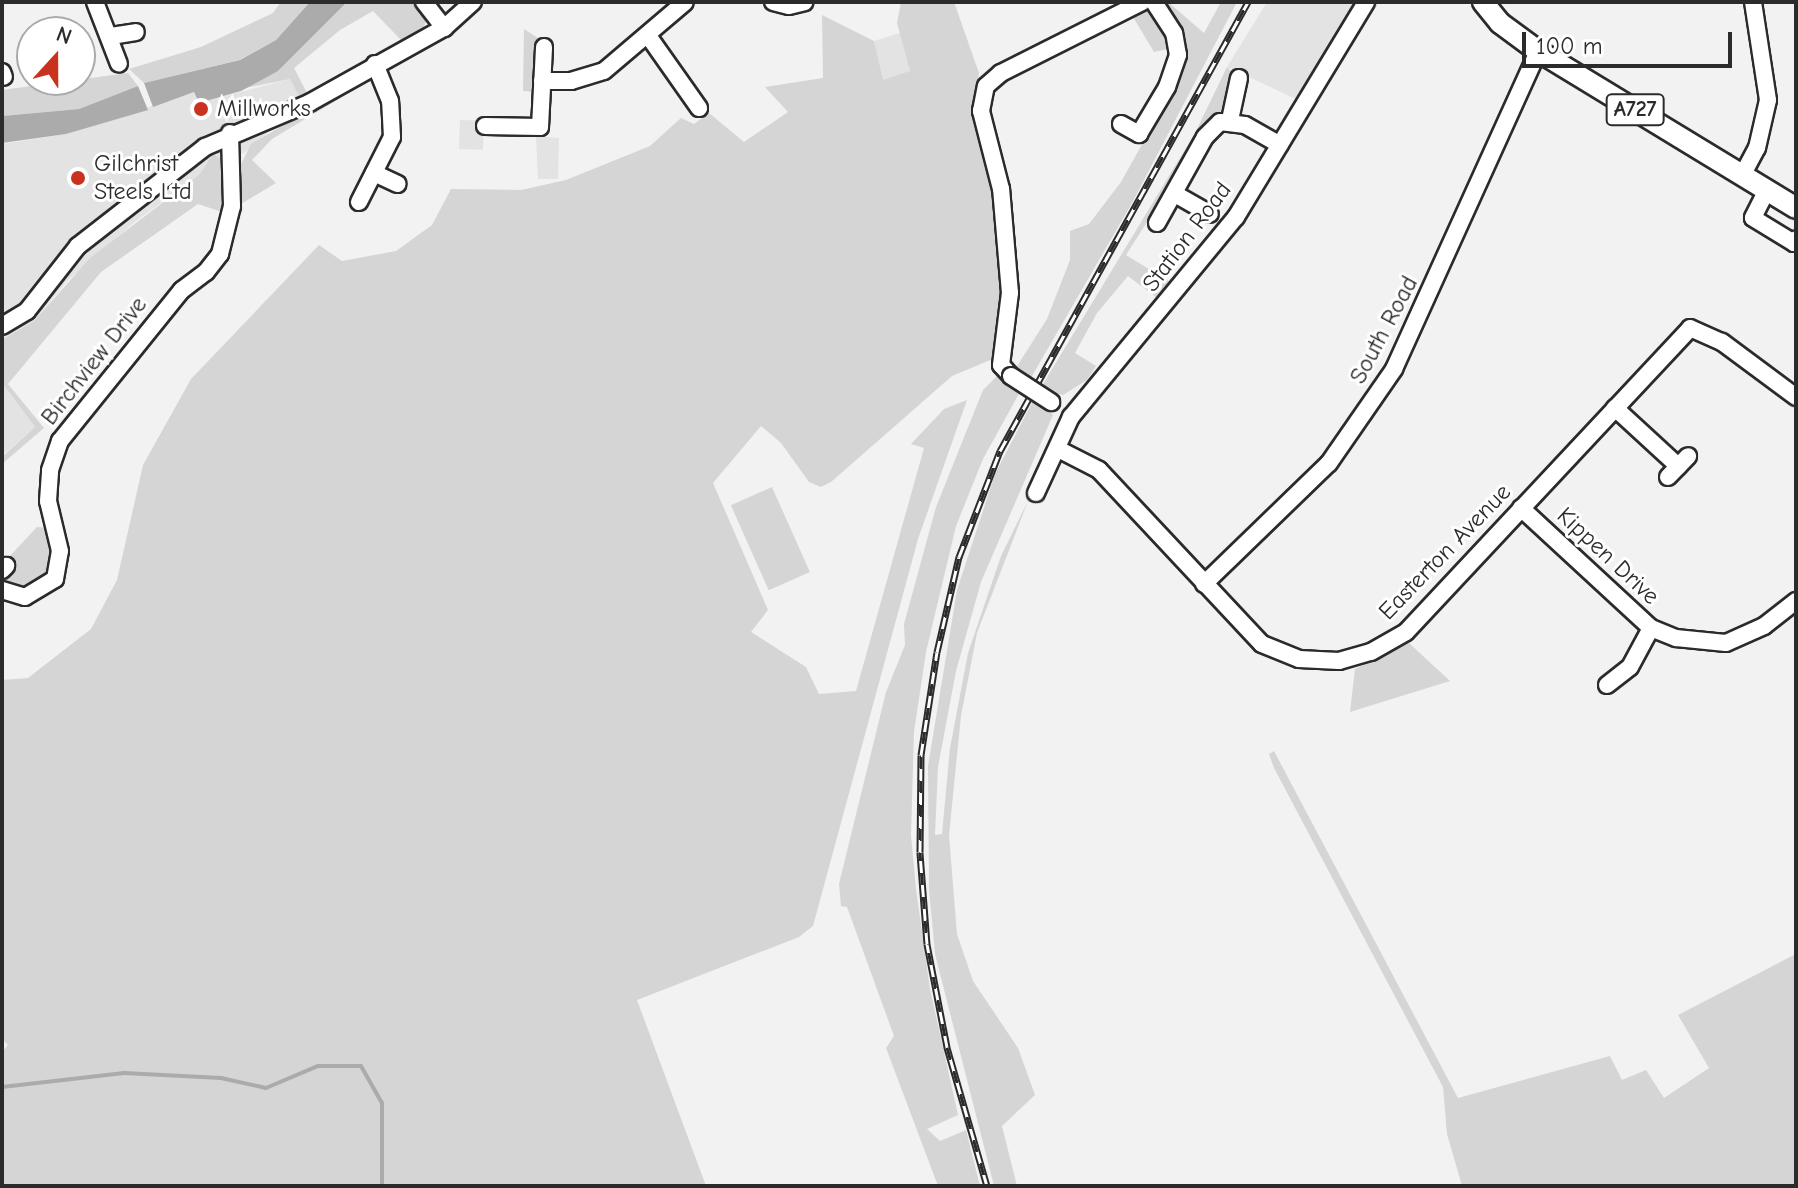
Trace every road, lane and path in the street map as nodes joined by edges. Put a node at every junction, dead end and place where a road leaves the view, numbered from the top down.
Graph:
1 (95, 2) edge
2 (424, 2) edge
3 (473, 2) edge
4 (685, 2) edge
5 (773, 2) edge
6 (805, 2) edge
7 (1142, 2) edge
8 (1154, 2) edge
9 (1366, 2) edge
10 (1483, 2) edge
11 (1753, 2) edge
12 (444, 28) junction
13 (136, 32) dead end
14 (111, 36) junction
15 (649, 37) junction
16 (544, 47) dead end
17 (1538, 51) junction
18 (119, 64) dead end
19 (375, 64) junction
20 (1239, 78) dead end
21 (542, 81) junction
22 (699, 108) dead end
23 (1230, 120) junction
24 (1121, 124) dead end
25 (485, 126) dead end
26 (230, 133) junction
27 (1280, 145) junction
28 (374, 173) junction
29 (1743, 174) junction
30 (398, 184) dead end
31 (1767, 190) junction
32 (1175, 194) junction
33 (359, 202) dead end
34 (1796, 208) edge
35 (1210, 214) dead end
36 (1157, 223) dead end
37 (1796, 239) edge
38 (2, 326) edge
39 (1796, 397) edge
40 (1615, 408) junction
41 (1071, 417) junction
42 (1058, 449) junction
43 (1678, 466) dead end
44 (1036, 493) dead end
45 (1521, 508) junction
46 (1204, 584) junction
47 (2, 590) edge
48 (1796, 601) edge
49 (1651, 628) junction
50 (1607, 685) dead end

1 - 14 street
2 - 12 street
3 - 12 street
4 - 15 street
5 - 6 street
7 - 41 street, bridge
8 - 24 street
9 - 27 street, Station Road
10 - 17 main road, A727
11 - 29 street
12 - 19 street
13 - 14 street
14 - 18 street
15 - 21 street
15 - 22 street
16 - 21 street
17 - 29 main road, A727
17 - 46 street, South Road
19 - 26 street
19 - 28 street
20 - 23 street
21 - 25 street
23 - 27 street
23 - 32 street
26 - 38 street
26 - 47 street, Birchview Drive
27 - 41 street, Station Road
28 - 30 street
28 - 33 street
29 - 31 main road, A727
31 - 34 main road, A727
31 - 37 street
32 - 35 street
32 - 36 street
39 - 40 street, Easterton Avenue
40 - 43 street
40 - 45 street, Easterton Avenue
41 - 42 street, Station Road
42 - 44 street, Station Road
42 - 46 street, Easterton Avenue
45 - 46 street, Easterton Avenue
45 - 49 street, Kippen Drive
48 - 49 street, Kippen Drive
49 - 50 street

